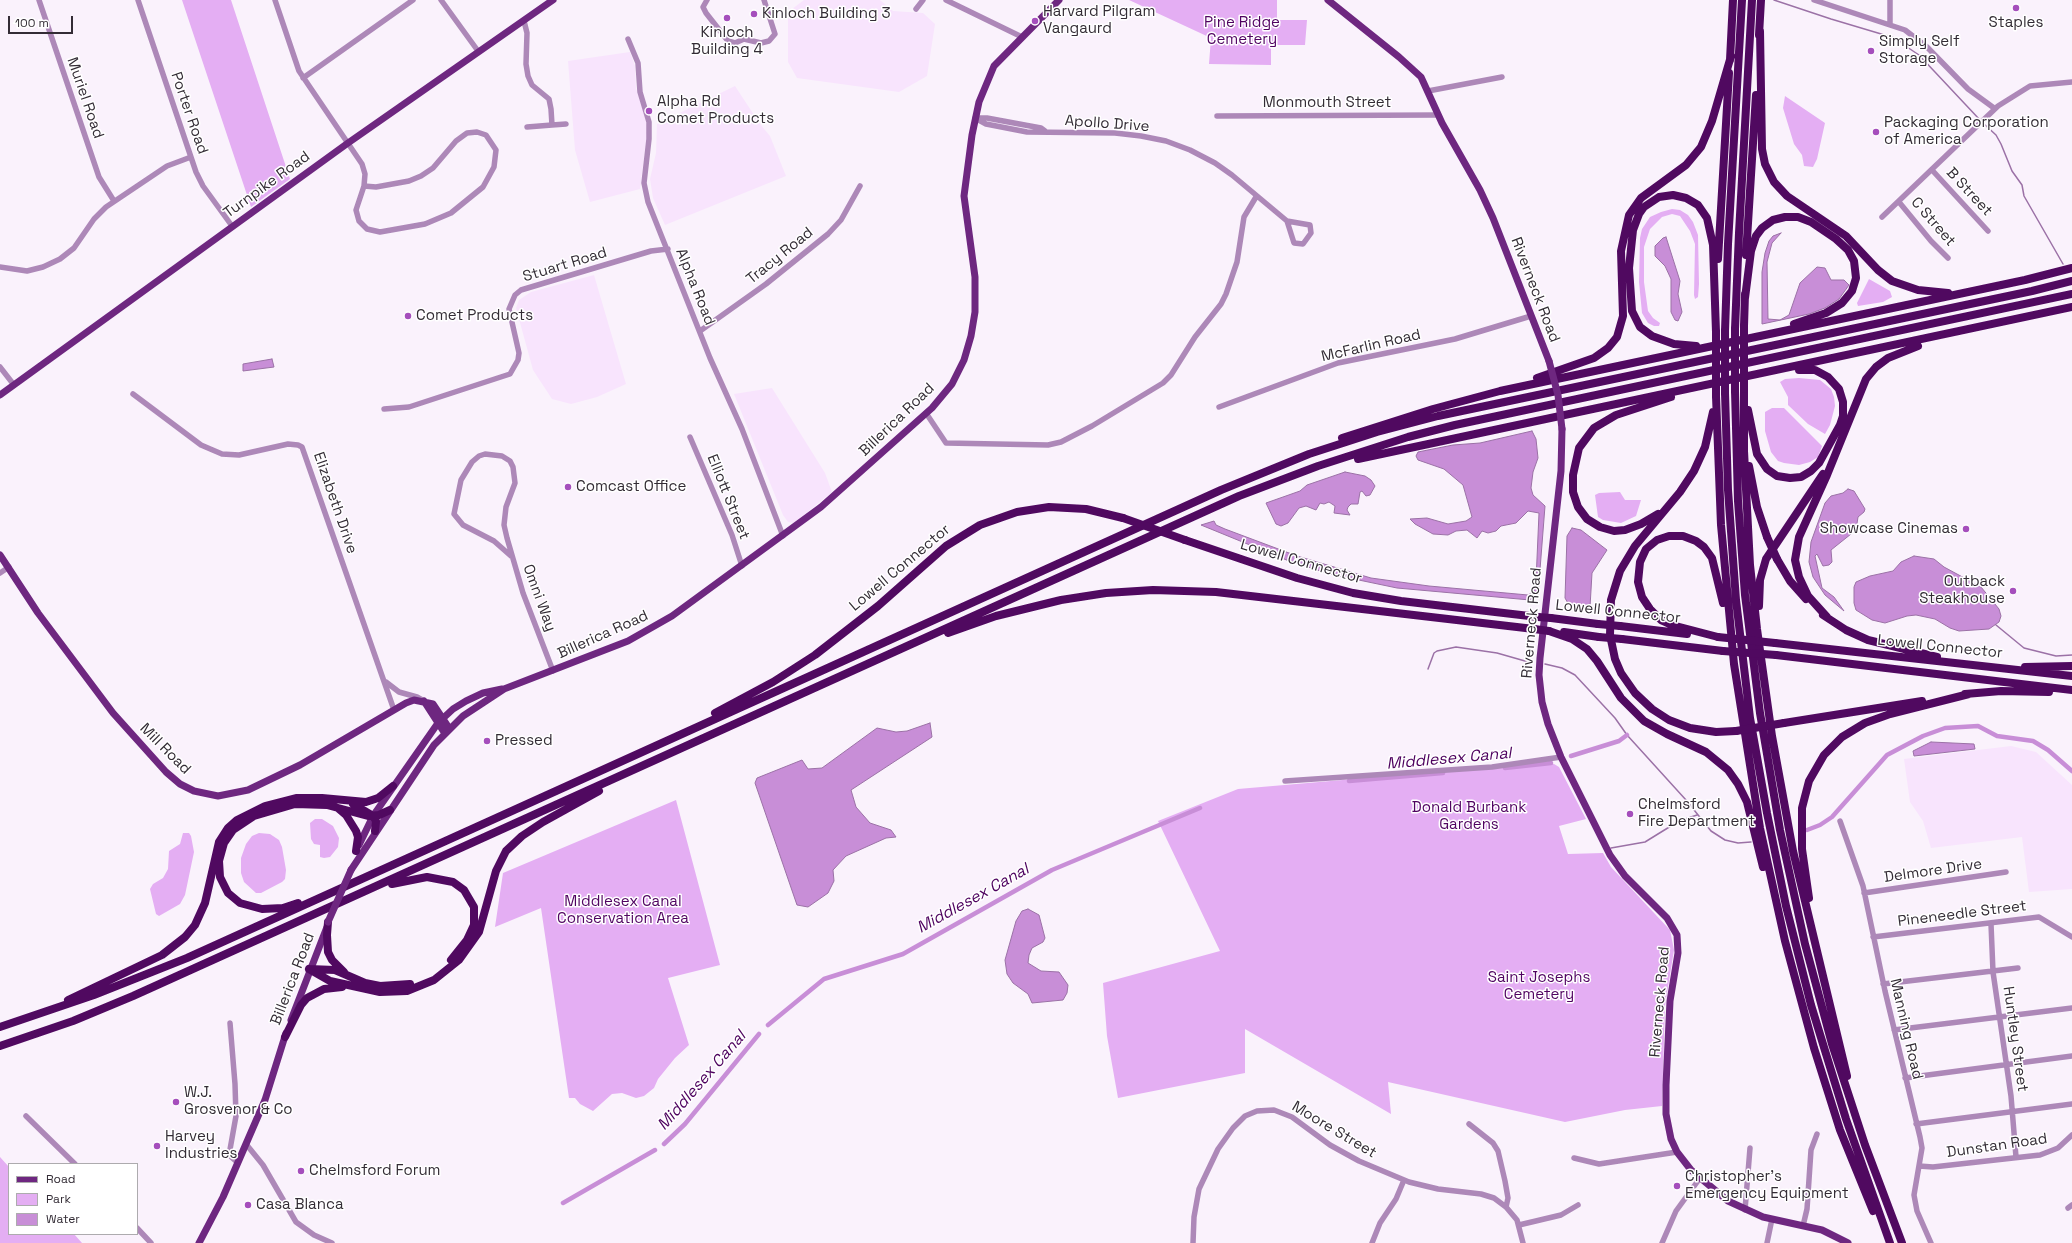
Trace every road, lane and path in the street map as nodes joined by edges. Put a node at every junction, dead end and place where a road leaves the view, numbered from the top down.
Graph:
1 (39, 0) edge
2 (138, 0) edge
3 (275, 0) edge
4 (413, 0) edge
5 (441, 0) edge
6 (553, 0) edge
7 (707, 0) edge
8 (764, 0) edge
9 (923, 0) edge
10 (946, 0) edge
11 (1059, 0) edge
12 (1328, 0) edge
13 (1733, 0) edge
14 (1742, 0) edge
15 (1752, 0) edge
16 (1814, 0) edge
17 (1890, 0) edge
18 (1761, 2) edge
19 (543, 3) edge
20 (916, 9) dead end
21 (524, 20) junction
22 (1890, 24) junction
23 (1760, 31) junction
24 (1022, 36) junction
25 (628, 39) dead end
26 (478, 52) junction
27 (1731, 56) junction
28 (1502, 77) dead end
29 (302, 78) junction
30 (2072, 82) edge
31 (1428, 91) junction
32 (1994, 108) junction
33 (1438, 115) junction
34 (1217, 116) dead end
35 (975, 118) junction
36 (566, 124) dead end
37 (552, 125) junction
38 (527, 127) dead end
39 (348, 143) junction
40 (191, 157) junction
41 (1932, 170) junction
42 (364, 186) junction
43 (860, 186) dead end
44 (1256, 196) junction
45 (114, 201) junction
46 (1899, 202) junction
47 (1882, 217) dead end
48 (1287, 221) junction
49 (232, 226) junction
50 (1988, 231) dead end
51 (668, 250) junction
52 (1948, 258) dead end
53 (0, 267) edge
54 (2072, 268) edge
55 (2072, 281) edge
56 (1979, 290) junction
57 (2072, 294) edge
58 (1745, 298) junction
59 (2072, 308) edge
60 (1531, 316) junction
61 (1971, 329) junction
62 (700, 331) junction
63 (1716, 332) junction
64 (1749, 338) junction
65 (1711, 346) junction
66 (0, 367) edge
67 (1782, 370) junction
68 (1710, 384) junction
69 (14, 385) junction
70 (1744, 389) junction
71 (133, 394) dead end
72 (0, 396) edge
73 (1716, 396) junction
74 (1470, 398) junction
75 (1219, 407) dead end
76 (384, 409) dead end
77 (926, 413) junction
78 (1744, 417) junction
79 (690, 437) dead end
80 (1842, 440) junction
81 (1280, 465) junction
82 (1318, 466) junction
83 (1671, 503) junction
84 (783, 536) junction
85 (0, 555) edge
86 (511, 556) junction
87 (742, 566) junction
88 (9, 567) junction
89 (0, 573) edge
90 (1826, 617) junction
91 (1549, 631) junction
92 (1718, 637) junction
93 (887, 656) junction
94 (1734, 664) junction
95 (1969, 665) junction
96 (2072, 666) edge
97 (1994, 667) junction
98 (553, 671) junction
99 (2072, 676) edge
100 (383, 679) junction
101 (1764, 681) junction
102 (504, 689) junction
103 (2072, 692) edge
104 (1969, 694) junction
105 (424, 701) junction
106 (394, 710) junction
107 (440, 720) junction
108 (447, 730) junction
109 (647, 750) junction
110 (1560, 757) junction
111 (657, 759) junction
112 (1285, 781) dead end
113 (393, 786) junction
114 (344, 801) junction
115 (335, 806) junction
116 (390, 810) junction
117 (374, 816) junction
118 (1840, 821) dead end
119 (375, 831) junction
120 (356, 851) junction
121 (351, 870) junction
122 (2006, 872) dead end
123 (331, 892) junction
124 (364, 892) junction
125 (1864, 893) junction
126 (328, 922) junction
127 (1990, 924) junction
128 (1873, 937) junction
129 (2072, 937) edge
130 (1814, 939) junction
131 (1785, 941) junction
132 (2018, 968) dead end
133 (309, 969) junction
134 (1993, 972) junction
135 (348, 975) junction
136 (1883, 984) junction
137 (354, 987) junction
138 (2072, 1008) edge
139 (33, 1016) junction
140 (1998, 1017) junction
141 (230, 1023) dead end
142 (0, 1027) edge
143 (1894, 1030) junction
144 (285, 1037) junction
145 (0, 1046) edge
146 (2072, 1056) edge
147 (2006, 1065) junction
148 (1905, 1078) junction
149 (2072, 1104) edge
150 (2013, 1112) junction
151 (26, 1116) dead end
152 (1469, 1124) dead end
153 (1916, 1124) junction
154 (1817, 1134) dead end
155 (2072, 1135) edge
156 (246, 1144) junction
157 (1865, 1144) junction
158 (1750, 1148) dead end
159 (1677, 1152) junction
160 (2016, 1157) junction
161 (1574, 1158) dead end
162 (74, 1163) edge
163 (238, 1163) junction
164 (1920, 1166) junction
165 (1700, 1178) junction
166 (1404, 1180) junction
167 (1578, 1205) dead end
168 (1506, 1207) junction
169 (1745, 1210) junction
170 (1772, 1219) junction
171 (1519, 1225) junction
172 (1803, 1226) junction
173 (138, 1229) edge
174 (1843, 1242) edge
175 (151, 1243) edge
176 (199, 1243) edge
177 (332, 1243) edge
178 (1193, 1243) edge
179 (1372, 1243) edge
180 (1523, 1243) edge
181 (1662, 1243) edge
182 (1767, 1243) edge
183 (1888, 1243) edge
184 (1902, 1243) edge
185 (1931, 1243) edge

1 - 45 street, Muriel Road
2 - 40 street, Porter Road
3 - 29 street
4 - 29 street
5 - 26 street
6 - 19 main road, Turnpike Road
7 - 8 street
9 - 20 street
10 - 24 street
11 - 24 main road, Billerica Road
12 - 31 main road, Riverneck Road
13 - 27 highway
14 - 183 highway, bridge
15 - 157 highway, bridge
16 - 22 street
17 - 22 street
18 - 23 highway
19 - 21 main road, Turnpike Road
21 - 26 main road, Turnpike Road
21 - 37 street
22 - 32 street
23 - 56 highway
23 - 58 highway
24 - 35 main road, Billerica Road
25 - 51 street, Alpha Road
26 - 39 main road, Turnpike Road
27 - 63 highway
27 - 74 highway
28 - 31 street
29 - 39 street
30 - 32 street
31 - 33 main road, Riverneck Road
32 - 41 street
33 - 34 street, Monmouth Street
33 - 60 main road, Riverneck Road
35 - 44 street, Apollo Drive
35 - 77 main road, Billerica Road
36 - 37 street
37 - 38 street
39 - 42 street
39 - 49 main road, Turnpike Road
40 - 45 street
40 - 49 street, Porter Road
41 - 46 street
41 - 50 street, B Street
42 - 42 street
43 - 62 street, Tracy Road
44 - 48 street, Apollo Drive
44 - 77 street
45 - 53 street
46 - 47 street
46 - 52 street, C Street
48 - 48 street, Apollo Drive
49 - 69 main road, Turnpike Road
51 - 62 street, Alpha Road
51 - 76 street, Stuart Road
54 - 56 highway
55 - 81 highway
56 - 64 highway
57 - 82 highway
58 - 64 highway
58 - 70 highway, bridge
59 - 61 highway
60 - 75 street, McFarlin Road
60 - 110 main road, Riverneck Road, bridge
61 - 67 highway
61 - 80 highway
62 - 84 street, Alpha Road
63 - 65 highway
63 - 73 highway, bridge
64 - 65 highway
65 - 74 highway
66 - 69 street
67 - 68 highway
67 - 70 highway
68 - 82 highway
68 - 83 highway
69 - 72 main road, Turnpike Road
70 - 78 highway
71 - 100 street, Elizabeth Drive
73 - 83 highway
73 - 94 highway
74 - 81 highway
77 - 84 main road, Billerica Road
78 - 90 highway, bridge
78 - 101 highway
79 - 87 street, Elliott Street
80 - 90 highway
80 - 101 highway
81 - 109 highway
82 - 93 highway
83 - 104 highway, bridge
84 - 87 main road, Billerica Road
85 - 88 main road, Mill Road
86 - 86 street, Omni Way
86 - 98 street, Omni Way
87 - 98 main road, Billerica Road
88 - 89 street
88 - 106 main road, Mill Road
90 - 95 highway
91 - 93 highway, Lowell Connector, bridge
91 - 103 highway, Lowell Connector, bridge
91 - 131 highway
92 - 94 highway
92 - 95 highway, Lowell Connector, bridge
92 - 109 highway, Lowell Connector, bridge
93 - 111 highway
94 - 131 highway
95 - 97 highway, Lowell Connector
96 - 97 highway
97 - 99 highway, Lowell Connector
98 - 102 main road, Billerica Road
100 - 105 street
100 - 106 street, Elizabeth Drive
101 - 130 highway
102 - 107 main road, Billerica Road
102 - 108 main road, Billerica Road
103 - 104 highway
104 - 130 highway
105 - 106 main road, Mill Road
105 - 107 main road
107 - 108 main road
107 - 113 main road, Billerica Road
108 - 116 main road, Billerica Road
109 - 123 highway
110 - 112 street
110 - 159 main road, Riverneck Road
111 - 124 highway
111 - 137 highway
113 - 114 highway
113 - 117 main road, Billerica Road
114 - 117 highway
114 - 139 highway
115 - 117 highway
115 - 120 highway
115 - 123 highway
116 - 117 highway
116 - 119 main road, Billerica Road
117 - 119 highway
117 - 120 main road, Billerica Road
118 - 125 street, Manning Road
119 - 121 main road, Billerica Road
120 - 121 main road, Billerica Road
121 - 126 main road, Billerica Road, bridge
122 - 125 street, Delmore Drive
123 - 139 highway
124 - 135 highway
124 - 145 highway
125 - 128 street, Manning Road
126 - 133 main road, Billerica Road
126 - 135 highway
127 - 128 street, Pineneedle Street
127 - 129 street, Pineneedle Street
127 - 134 street, Huntley Street
128 - 136 street, Manning Road
130 - 157 highway
131 - 183 highway
132 - 134 street
133 - 135 highway
133 - 137 highway
133 - 144 main road, Billerica Road
134 - 136 street
134 - 140 street, Huntley Street
136 - 143 street, Manning Road
137 - 144 highway
138 - 140 street
139 - 142 highway
140 - 143 street
140 - 147 street, Huntley Street
141 - 163 street
143 - 148 street, Manning Road
144 - 156 main road, Billerica Road
146 - 147 street
147 - 148 street
147 - 150 street, Huntley Street
148 - 153 street, Manning Road
149 - 150 street
150 - 153 street
150 - 160 street, Huntley Street
151 - 162 street
152 - 168 street
153 - 164 street, Manning Road
154 - 172 street
155 - 160 street, Dunstan Road
156 - 163 main road, Billerica Road
156 - 177 street
157 - 184 highway
158 - 169 street
159 - 161 street
159 - 165 main road, Riverneck Road
160 - 164 street, Dunstan Road
163 - 176 main road, Billerica Road
164 - 185 street, Manning Road
165 - 169 main road, Riverneck Road
165 - 181 street
166 - 168 street, Moore Street
166 - 178 street, Moore Street
166 - 179 street
167 - 171 street
168 - 171 street, Moore Street
169 - 170 main road, Riverneck Road
170 - 172 main road, Riverneck Road
170 - 182 street
171 - 180 street, Moore Street
172 - 174 main road, Riverneck Road
173 - 175 street

